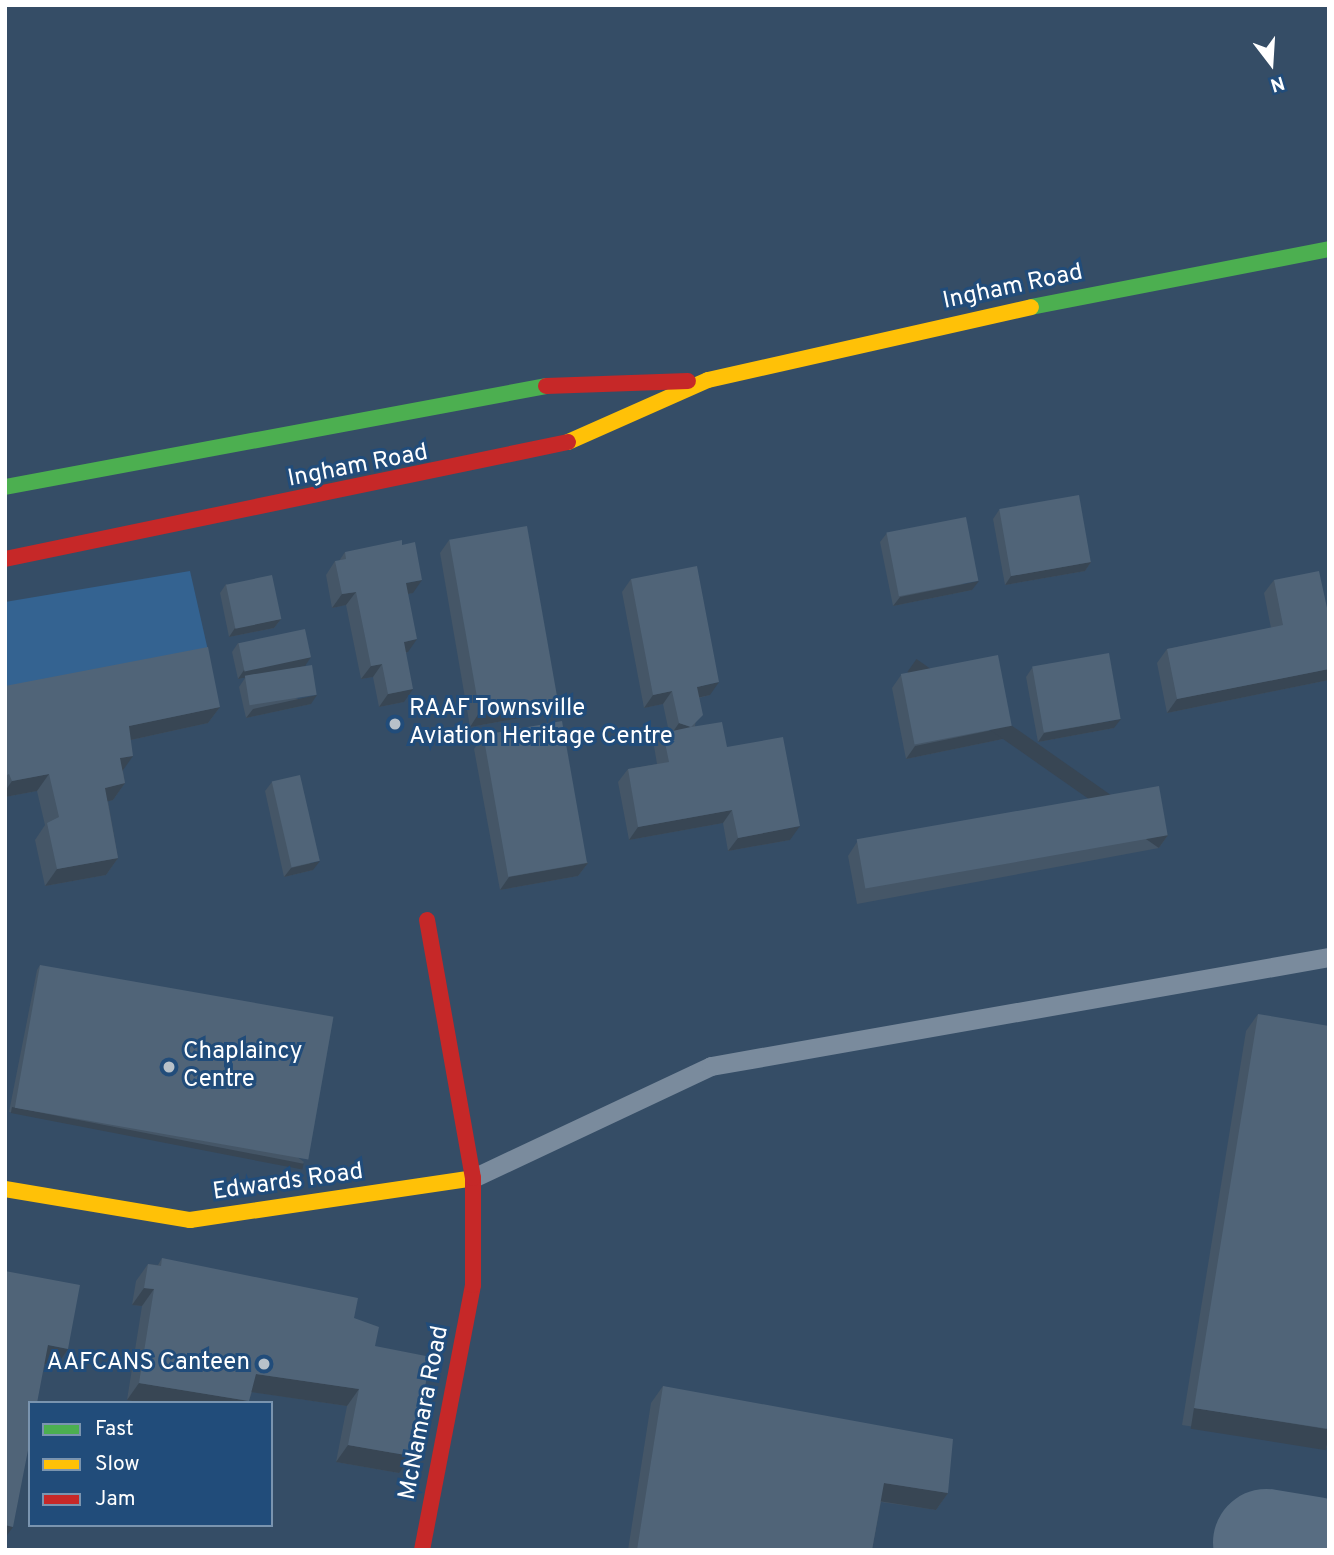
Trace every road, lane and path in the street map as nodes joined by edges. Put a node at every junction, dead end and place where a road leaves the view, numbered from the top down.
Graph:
1 (1329, 249) edge
2 (708, 380) junction
3 (5, 487) edge
4 (5, 559) edge
5 (427, 920) dead end
6 (1329, 957) edge
7 (473, 1178) junction
8 (5, 1189) edge
9 (422, 1550) edge

1 - 2 main road, Ingham Road
2 - 3 main road, Ingham Road
2 - 4 main road, Ingham Road
5 - 7 main road
6 - 7 lane
7 - 8 main road, Edwards Road
7 - 9 main road, McNamara Road

